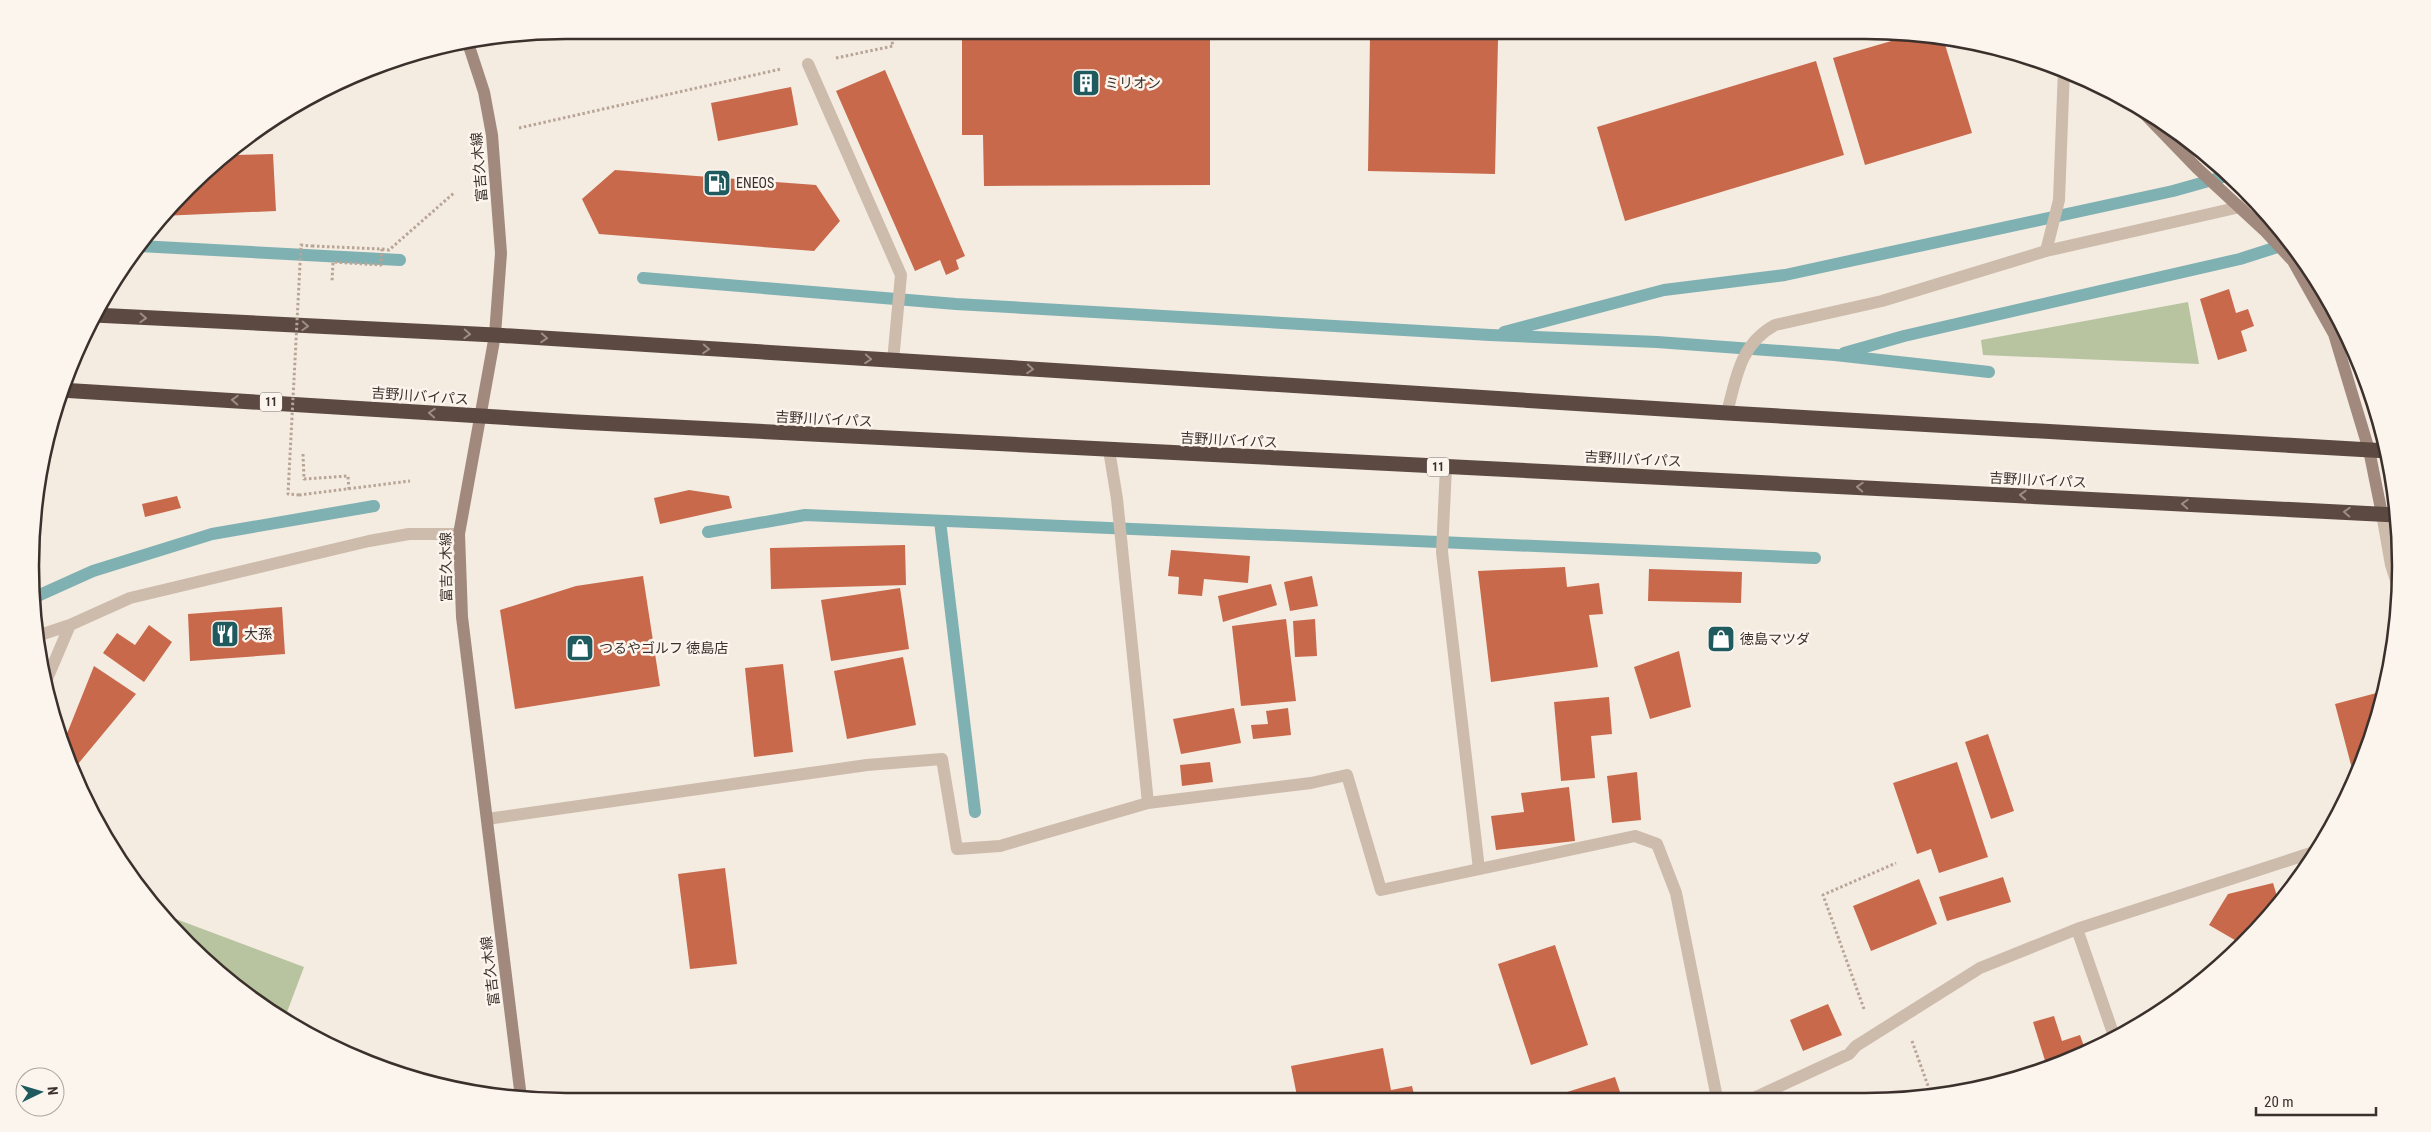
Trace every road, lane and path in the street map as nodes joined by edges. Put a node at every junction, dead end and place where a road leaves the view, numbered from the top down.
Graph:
1 (891, 39) edge
2 (470, 48) edge
3 (808, 64) junction
4 (2064, 78) edge
5 (2159, 129) edge
6 (492, 135) junction
7 (456, 192) dead end
8 (2247, 203) edge
9 (2240, 207) junction
10 (382, 249) junction
11 (2046, 251) junction
12 (332, 282) dead end
13 (102, 315) edge
14 (495, 335) junction
15 (893, 361) junction
16 (69, 391) edge
17 (1727, 413) junction
18 (481, 416) junction
19 (1109, 450) junction
20 (2369, 450) junction
21 (2379, 451) edge
22 (303, 454) dead end
23 (1446, 467) junction
24 (410, 482) dead end
25 (349, 490) junction
26 (2389, 515) edge
27 (459, 534) junction
28 (2392, 568) edge
29 (70, 625) junction
30 (43, 634) edge
31 (50, 672) edge
32 (1148, 803) junction
33 (487, 819) junction
34 (2306, 855) edge
35 (1896, 863) dead end
36 (1478, 869) junction
37 (2077, 929) junction
38 (1903, 1016) junction
39 (2112, 1032) edge
40 (1873, 1035) junction
41 (1929, 1089) edge
42 (520, 1091) edge
43 (1717, 1093) edge
44 (1765, 1093) edge

1 - 3 path
2 - 6 main road, 富吉久木線
3 - 6 path
3 - 15 street
4 - 11 street
5 - 9 main road
6 - 14 main road, 富吉久木線
7 - 10 path
8 - 9 street
9 - 11 street
9 - 20 main road
10 - 12 path
10 - 25 path, bridge
11 - 17 street
13 -> 14 highway
14 -> 15 highway
14 - 18 main road, 富吉久木線
15 -> 17 highway
18 -> 16 highway, 吉野川バイパス / 11
17 - 20 highway
18 - 19 highway, 吉野川バイパス / 11
18 - 27 main road, 富吉久木線
19 - 23 highway, 吉野川バイパス / 11
19 - 32 street
20 - 21 highway
20 - 26 main road
22 - 25 path
26 -> 23 highway, 吉野川バイパス / 11
23 - 36 street
24 - 25 path
26 - 28 street
27 - 29 street
27 - 33 main road, 富吉久木線
29 - 30 street
29 - 31 street
32 - 33 street
32 - 36 street
33 - 42 main road, 富吉久木線
34 - 37 street
35 - 40 path
36 - 43 street
37 - 38 street
37 - 39 street
38 - 40 street
38 - 41 path
40 - 44 street

